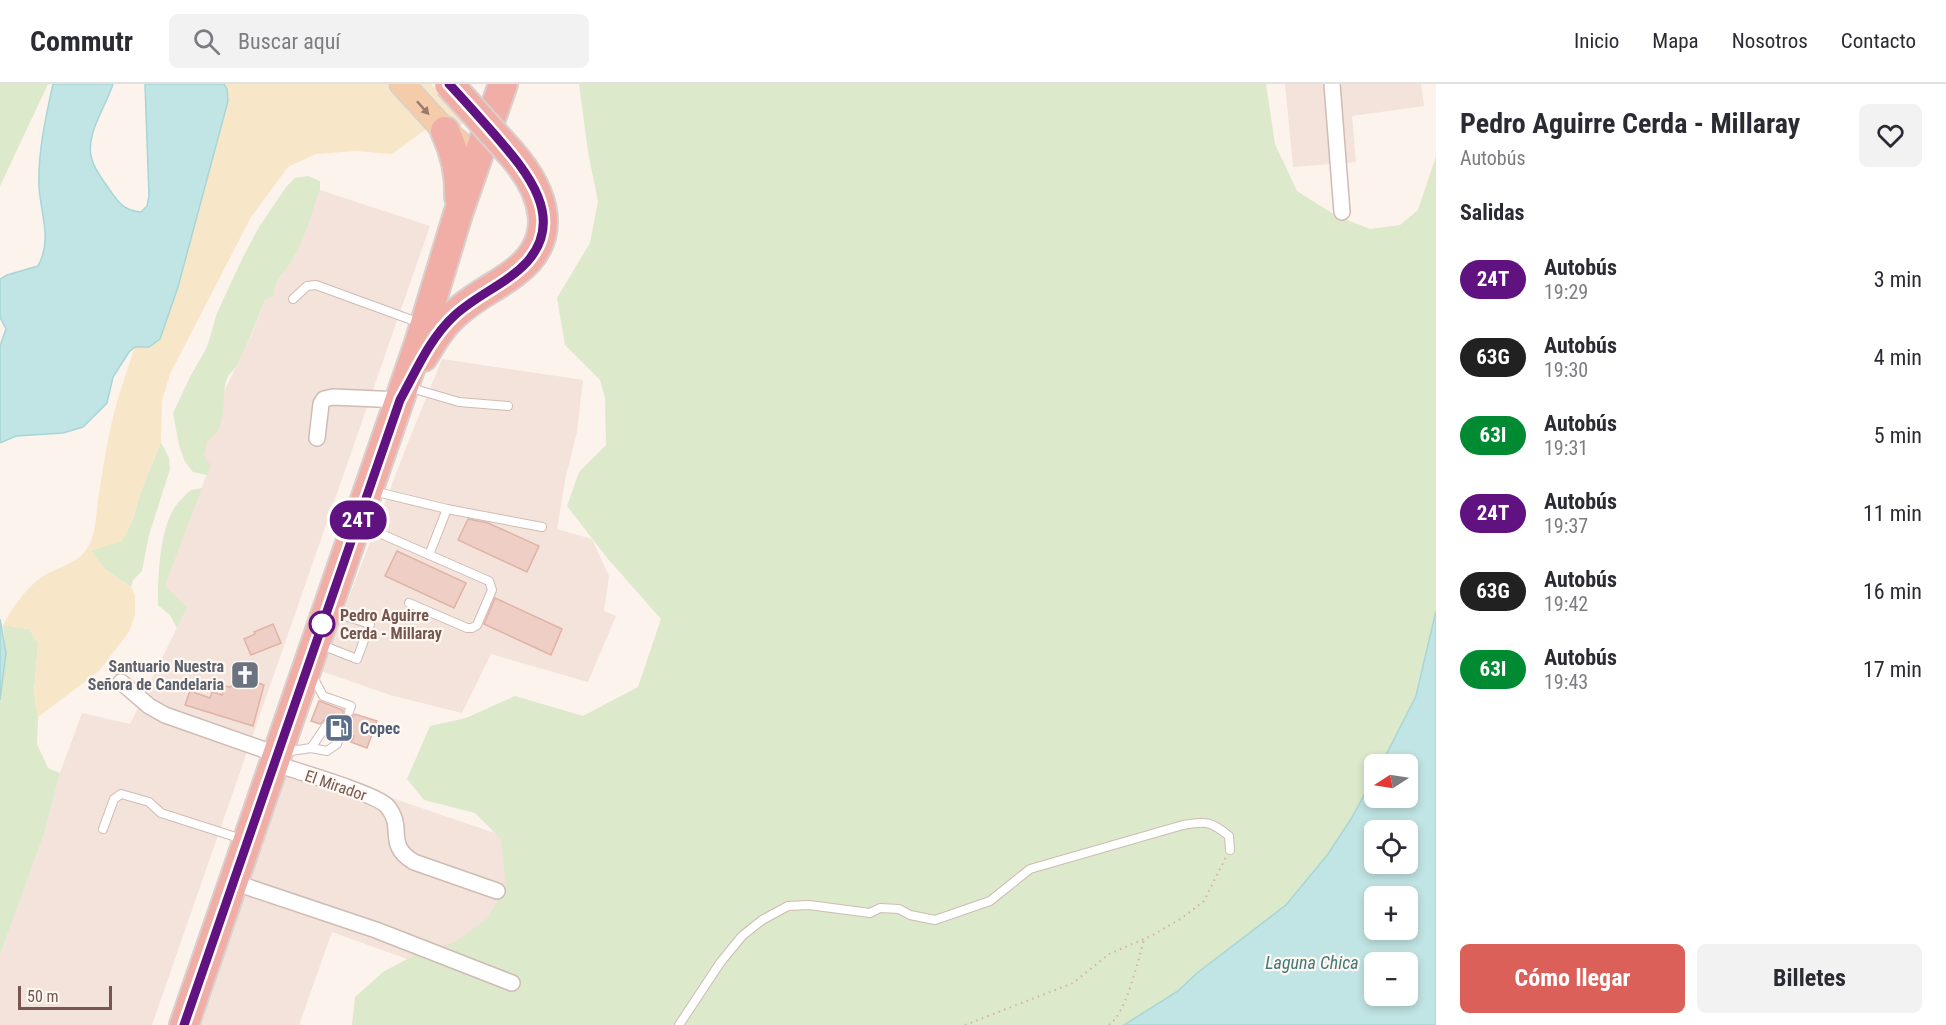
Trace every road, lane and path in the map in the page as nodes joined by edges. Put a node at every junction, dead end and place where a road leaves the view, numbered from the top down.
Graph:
1 (402, 84) edge
2 (449, 84) edge
3 (503, 84) edge
4 (516, 84) edge
5 (1332, 84) edge
6 (445, 131) junction
7 (494, 151) junction
8 (1342, 212) dead end
9 (458, 214) junction
10 (294, 299) dead end
11 (422, 334) junction
12 (409, 395) junction
13 (508, 406) dead end
14 (318, 438) dead end
15 (368, 490) junction
16 (447, 509) junction
17 (357, 523) junction
18 (542, 527) dead end
19 (429, 555) junction
20 (409, 603) dead end
21 (326, 611) junction
22 (311, 654) junction
23 (121, 682) dead end
24 (349, 712) dead end
25 (326, 726) dead end
26 (341, 732) dead end
27 (311, 748) junction
28 (275, 758) junction
29 (103, 829) dead end
30 (247, 841) junction
31 (1230, 850) joint
32 (232, 882) junction
33 (497, 891) dead end
34 (1144, 939) junction
35 (512, 983) dead end
36 (184, 1025) edge
37 (679, 1025) edge
38 (965, 1025) edge
39 (1109, 1025) edge

1 -> 6 main road
2 - 7 highway, bridge
3 - 7 highway
4 - 7 highway
5 - 8 street
6 - 7 main road
6 - 9 highway
7 - 9 highway
7 - 11 highway
7 - 12 highway
9 - 11 highway
10 - 11 lane
11 - 12 highway
12 - 13 lane
12 - 14 street
12 - 15 highway
15 - 16 lane
15 - 17 highway
16 - 18 lane
16 - 19 lane
17 - 19 lane
17 - 21 highway
19 - 20 lane
21 - 22 highway
21 - 22 lane
22 - 24 lane
22 - 28 highway
23 - 28 street, El Mirador
25 - 27 lane
26 - 27 lane
27 - 28 lane
28 - 30 highway
28 - 33 street, El Mirador
29 - 30 lane
30 - 32 highway
31 - 34 path
31 - 37 lane
32 - 35 street
32 - 36 highway
34 - 38 path
34 - 39 path

